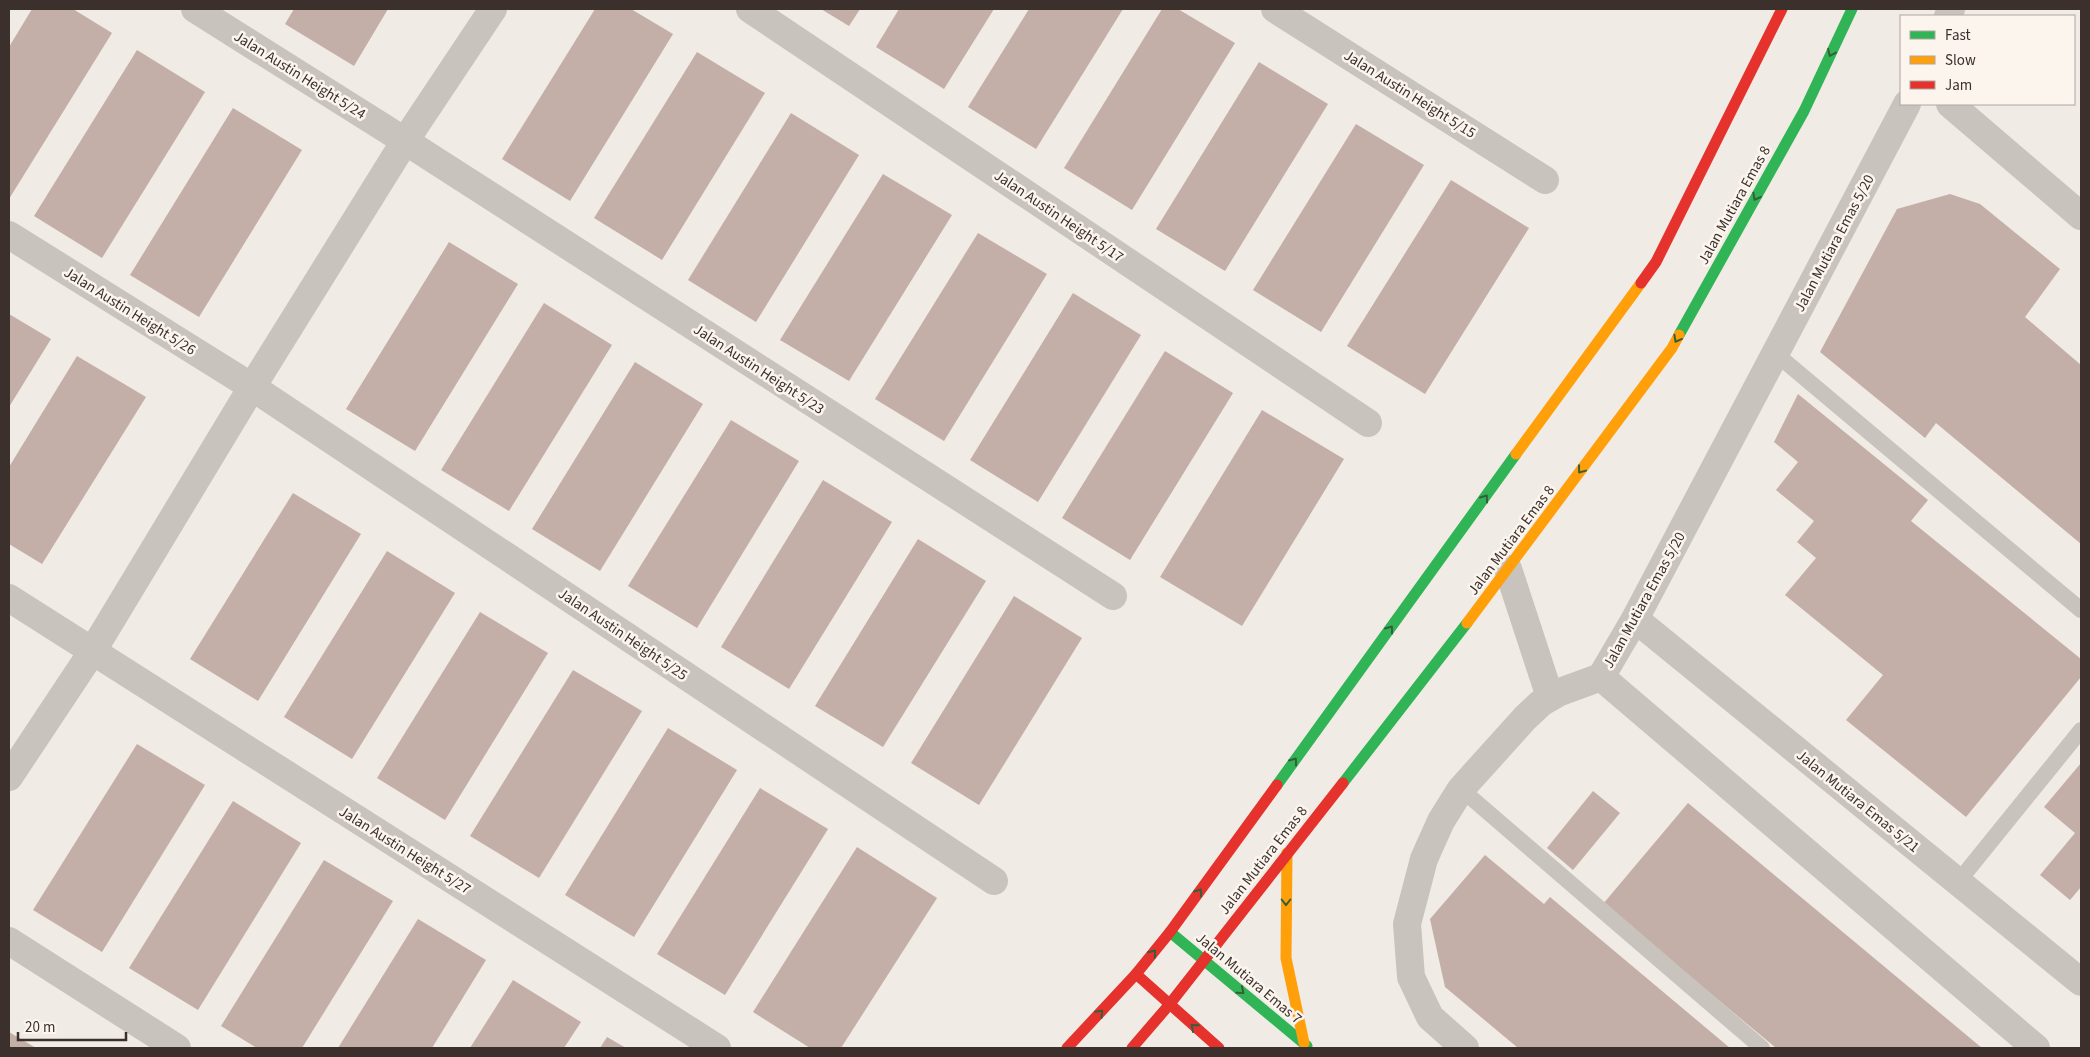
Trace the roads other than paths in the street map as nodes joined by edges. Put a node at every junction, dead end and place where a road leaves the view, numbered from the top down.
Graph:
1 (195, 9) edge
2 (494, 9) edge
3 (750, 9) edge
4 (1275, 9) edge
5 (1782, 9) edge
6 (1852, 9) edge
7 (1906, 105) edge
8 (1951, 105) edge
9 (405, 141) junction
10 (1545, 180) dead end
11 (2081, 216) edge
12 (9, 235) edge
13 (1776, 354) junction
14 (252, 387) junction
15 (1368, 423) dead end
16 (1508, 568) junction
17 (1113, 596) dead end
18 (9, 598) edge
19 (2081, 610) edge
20 (1636, 620) junction
21 (92, 652) junction
22 (1601, 677) junction
23 (1550, 697) junction
24 (2081, 730) edge
25 (9, 777) edge
26 (1461, 789) junction
27 (1287, 853) junction
28 (994, 881) dead end
29 (1958, 882) junction
30 (1170, 932) junction
31 (9, 941) edge
32 (1203, 960) junction
33 (1136, 974) junction
34 (2081, 982) edge
35 (1169, 1005) junction
36 (1307, 1046) edge
37 (178, 1048) edge
38 (717, 1048) edge
39 (1067, 1048) edge
40 (1132, 1048) edge
41 (1220, 1048) edge
42 (1465, 1048) edge
43 (1762, 1048) edge
44 (2036, 1048) edge

1 - 9 street, Jalan Austin Height 5/24
2 - 9 street
3 - 15 street, Jalan Austin Height 5/17
4 - 10 street, Jalan Austin Height 5/15
30 -> 5 main road, Jalan Mutiara Emas 8
6 -> 16 main road, Jalan Mutiara Emas 8
7 - 13 street, Jalan Mutiara Emas 5/20
8 - 11 street
9 - 14 street
9 - 17 street, Jalan Austin Height 5/23
12 - 14 street, Jalan Austin Height 5/26
13 - 19 lane
13 - 20 street, Jalan Mutiara Emas 5/20
14 - 21 street
14 - 28 street, Jalan Austin Height 5/25
16 - 23 street
16 - 27 main road, Jalan Mutiara Emas 8
18 - 21 street, Jalan Austin Height 5/27
20 - 22 street, Jalan Mutiara Emas 5/20
20 - 29 street, Jalan Mutiara Emas 5/21
21 - 25 street
21 - 38 street, Jalan Austin Height 5/27
22 - 23 street, Jalan Mutiara Emas 5/20
22 - 44 street
23 - 26 street, Jalan Mutiara Emas 5/20
24 - 29 lane
26 - 42 street, Jalan Mutiara Emas 5/20
26 - 43 lane
27 - 32 main road, Jalan Mutiara Emas 8
27 -> 36 main road
29 - 34 street, Jalan Mutiara Emas 5/21
30 - 32 main road, Jalan Mutiara Emas 7
33 -> 30 main road, Jalan Mutiara Emas 8
31 - 37 street
32 - 35 main road, Jalan Mutiara Emas 8
32 -> 36 main road, Jalan Mutiara Emas 7
33 - 35 main road
39 -> 33 main road, Jalan Mutiara Emas 8
35 - 40 main road, Jalan Mutiara Emas 8
41 -> 35 main road

